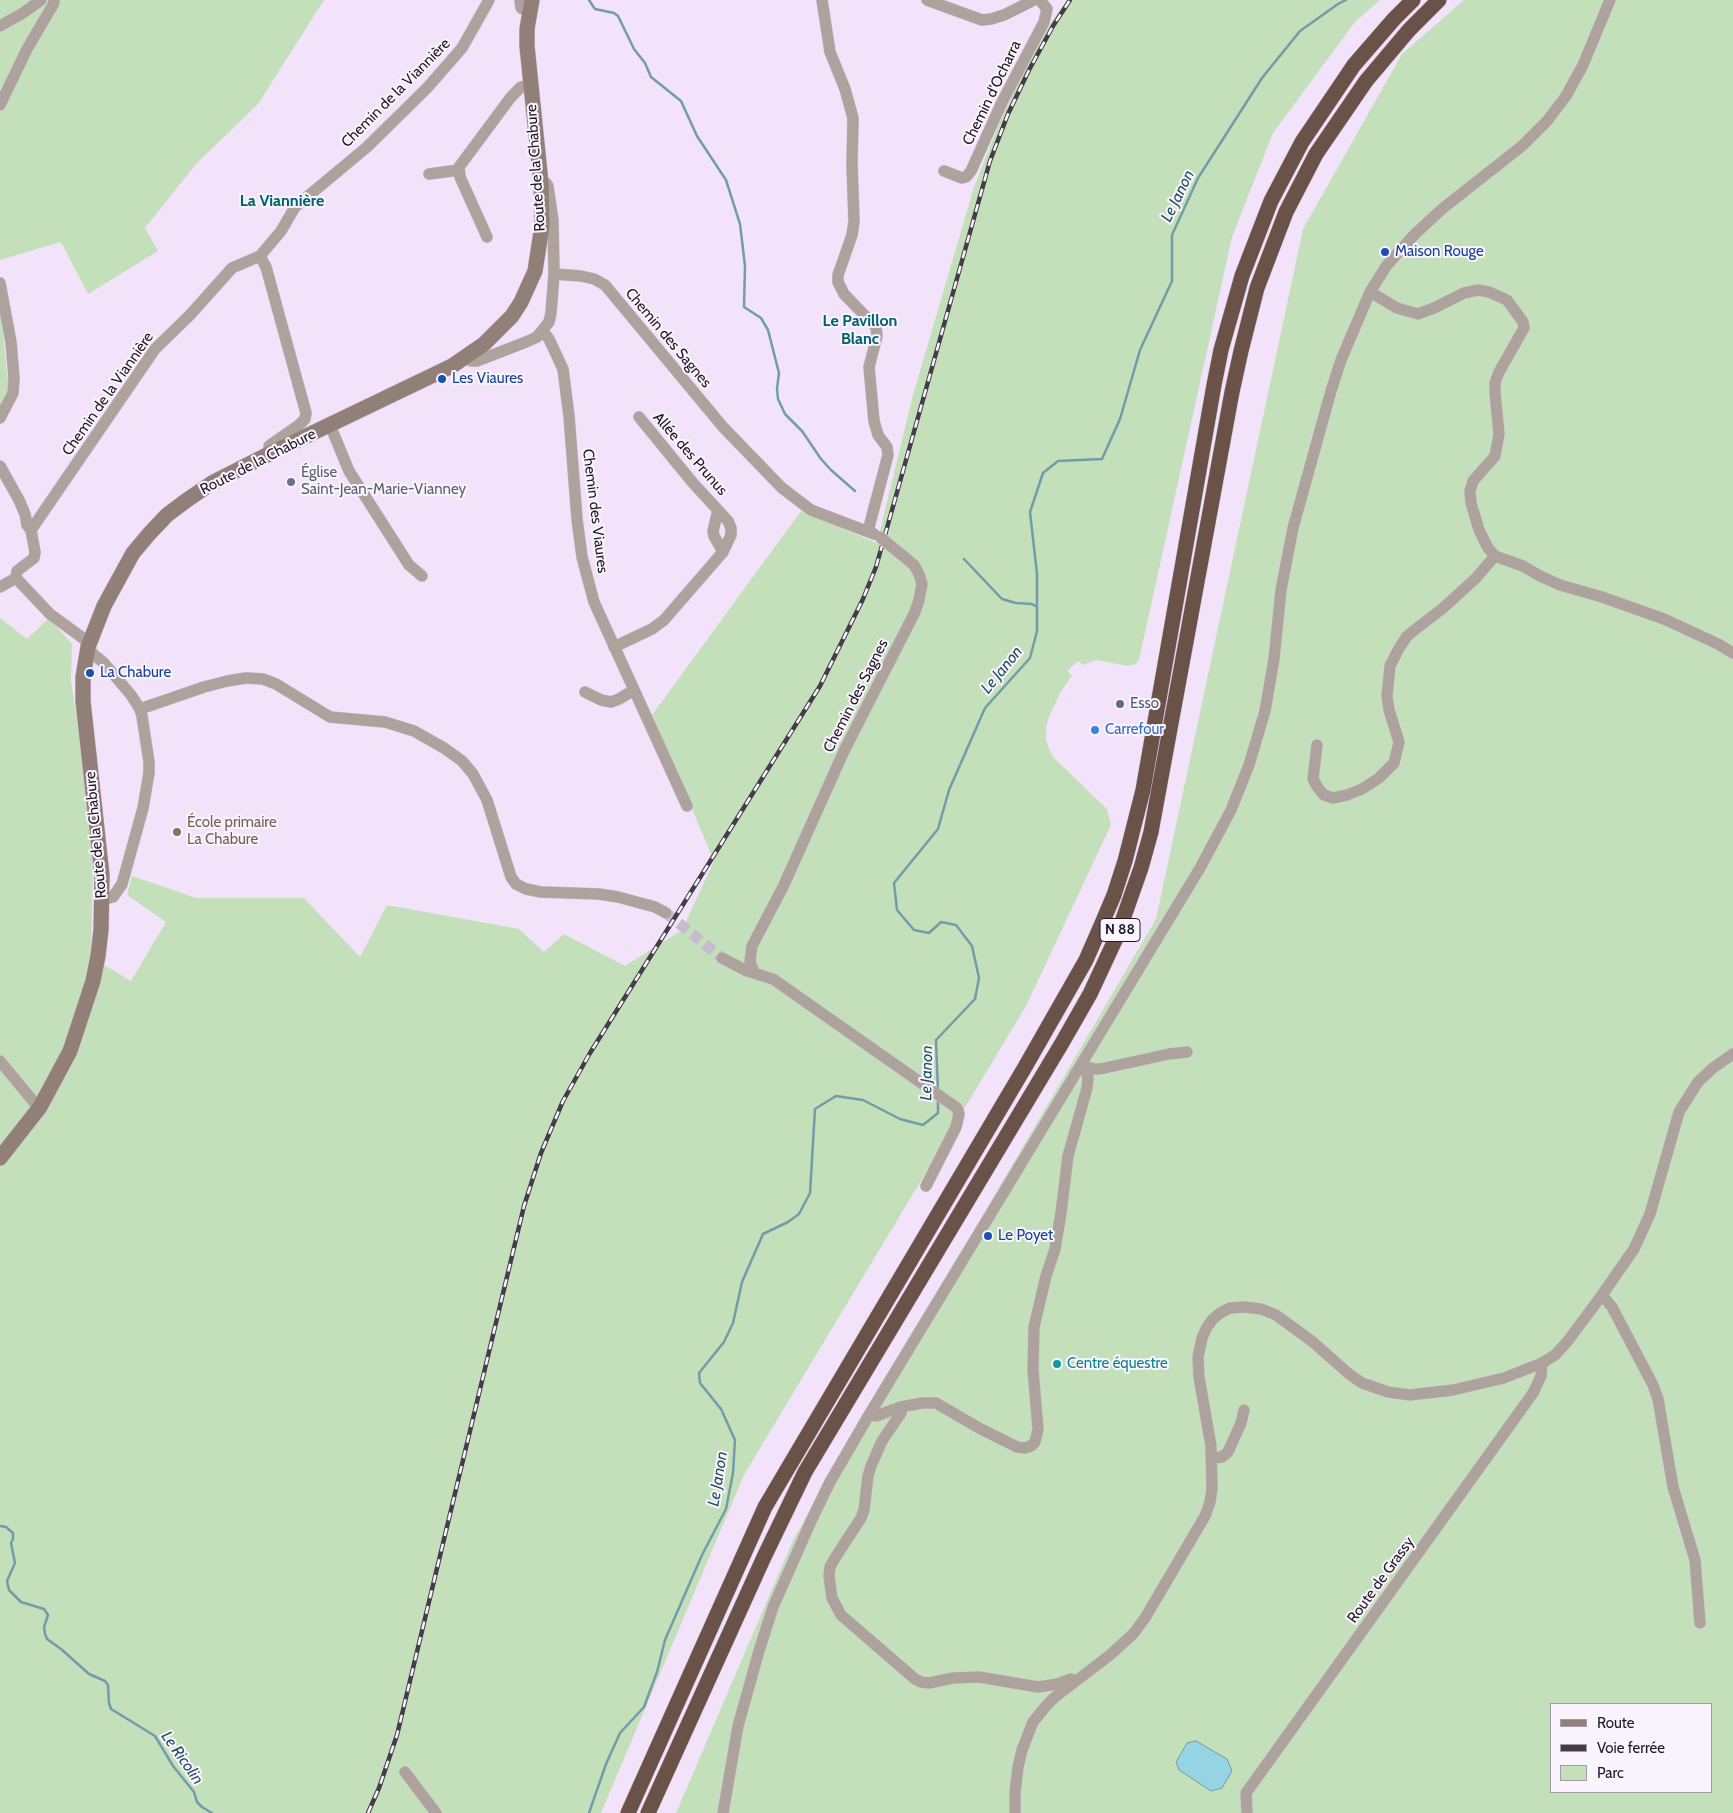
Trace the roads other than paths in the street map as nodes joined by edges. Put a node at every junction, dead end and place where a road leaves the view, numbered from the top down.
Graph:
1 (41, 0) edge
2 (54, 0) edge
3 (489, 0) edge
4 (822, 0) edge
5 (927, 0) edge
6 (1034, 0) edge
7 (1040, 0) edge
8 (1413, 0) edge
9 (1439, 0) edge
10 (1610, 0) edge
11 (527, 4) edge
12 (0, 26) edge
13 (531, 86) junction
14 (0, 105) edge
15 (459, 170) junction
16 (944, 170) dead end
17 (430, 174) dead end
18 (540, 183) junction
19 (487, 237) dead end
20 (260, 256) junction
21 (554, 274) junction
22 (0, 283) edge
23 (1370, 292) junction
24 (543, 331) junction
25 (467, 356) junction
26 (639, 417) dead end
27 (0, 418) edge
28 (330, 425) junction
29 (271, 453) junction
30 (0, 466) edge
31 (718, 510) junction
32 (31, 530) junction
33 (868, 532) junction
34 (723, 552) junction
35 (1495, 556) junction
36 (422, 576) dead end
37 (16, 578) junction
38 (0, 587) edge
39 (88, 647) junction
40 (614, 647) junction
41 (1733, 653) edge
42 (634, 690) junction
43 (585, 692) dead end
44 (140, 709) junction
45 (1317, 745) dead end
46 (687, 806) dead end
47 (102, 900) junction
48 (666, 913) tunnel mouth
49 (722, 958) tunnel mouth
50 (754, 973) junction
51 (1187, 1052) dead end
52 (1733, 1054) edge
53 (0, 1062) edge
54 (1083, 1066) junction
55 (40, 1107) junction
56 (0, 1158) edge
57 (926, 1186) dead end
58 (1602, 1295) junction
59 (1542, 1363) junction
60 (900, 1408) junction
61 (1244, 1410) dead end
62 (869, 1415) junction
63 (1212, 1458) junction
64 (1700, 1623) dead end
65 (1075, 1682) junction
66 (406, 1772) dead end
67 (436, 1813) edge
68 (628, 1813) edge
69 (648, 1813) edge
70 (723, 1813) edge
71 (1015, 1813) edge
72 (1247, 1813) edge

1 - 12 street
2 - 14 street
3 - 20 street, Chemin de la Viannière
4 - 33 street
5 - 6 street
7 - 16 street, Chemin d'Ocharra
8 - 68 highway, N 88
9 - 69 highway, N 88
10 - 23 street
11 - 13 main road, Route de la Chabure
13 - 15 street
13 - 18 main road, Route de la Chabure
15 - 17 street
15 - 19 street
18 - 21 street
18 - 25 main road, Route de la Chabure
20 - 29 street
20 - 32 street, Chemin de la Viannière
21 - 24 street
21 - 33 street, Chemin des Sagnes
22 - 27 street
23 - 35 street
23 - 54 street
24 - 25 street
24 - 40 street, Chemin des Viaures
25 - 28 main road, Route de la Chabure
26 - 31 street, Allée des Prunus
28 - 29 main road, Route de la Chabure
28 - 36 street
29 - 39 main road, Route de la Chabure
30 - 32 street
31 - 34 street, Allée des Prunus
31 - 34 street, Allée des Prunus
32 - 37 street
33 - 50 street, Chemin des Sagnes, bridge
34 - 40 street, Allée des Prunus
35 - 41 street
35 - 45 street
37 - 38 street
37 - 39 street
39 - 44 street
39 - 47 main road, Route de la Chabure
40 - 42 street, Chemin des Viaures
42 - 43 street
42 - 46 street, Chemin des Viaures
44 - 47 street
44 - 48 street
47 - 55 main road, Route de la Chabure
49 - 50 street
50 - 57 street
51 - 54 street
52 - 58 street
53 - 55 street
54 - 60 street
54 - 62 street
55 - 56 main road, Route de la Chabure
58 - 59 street
58 - 64 street
59 - 63 street
59 - 72 street, Route de Grassy
60 - 62 street
60 - 65 street
61 - 63 street
62 - 70 street
63 - 65 street
65 - 71 street
66 - 67 street

